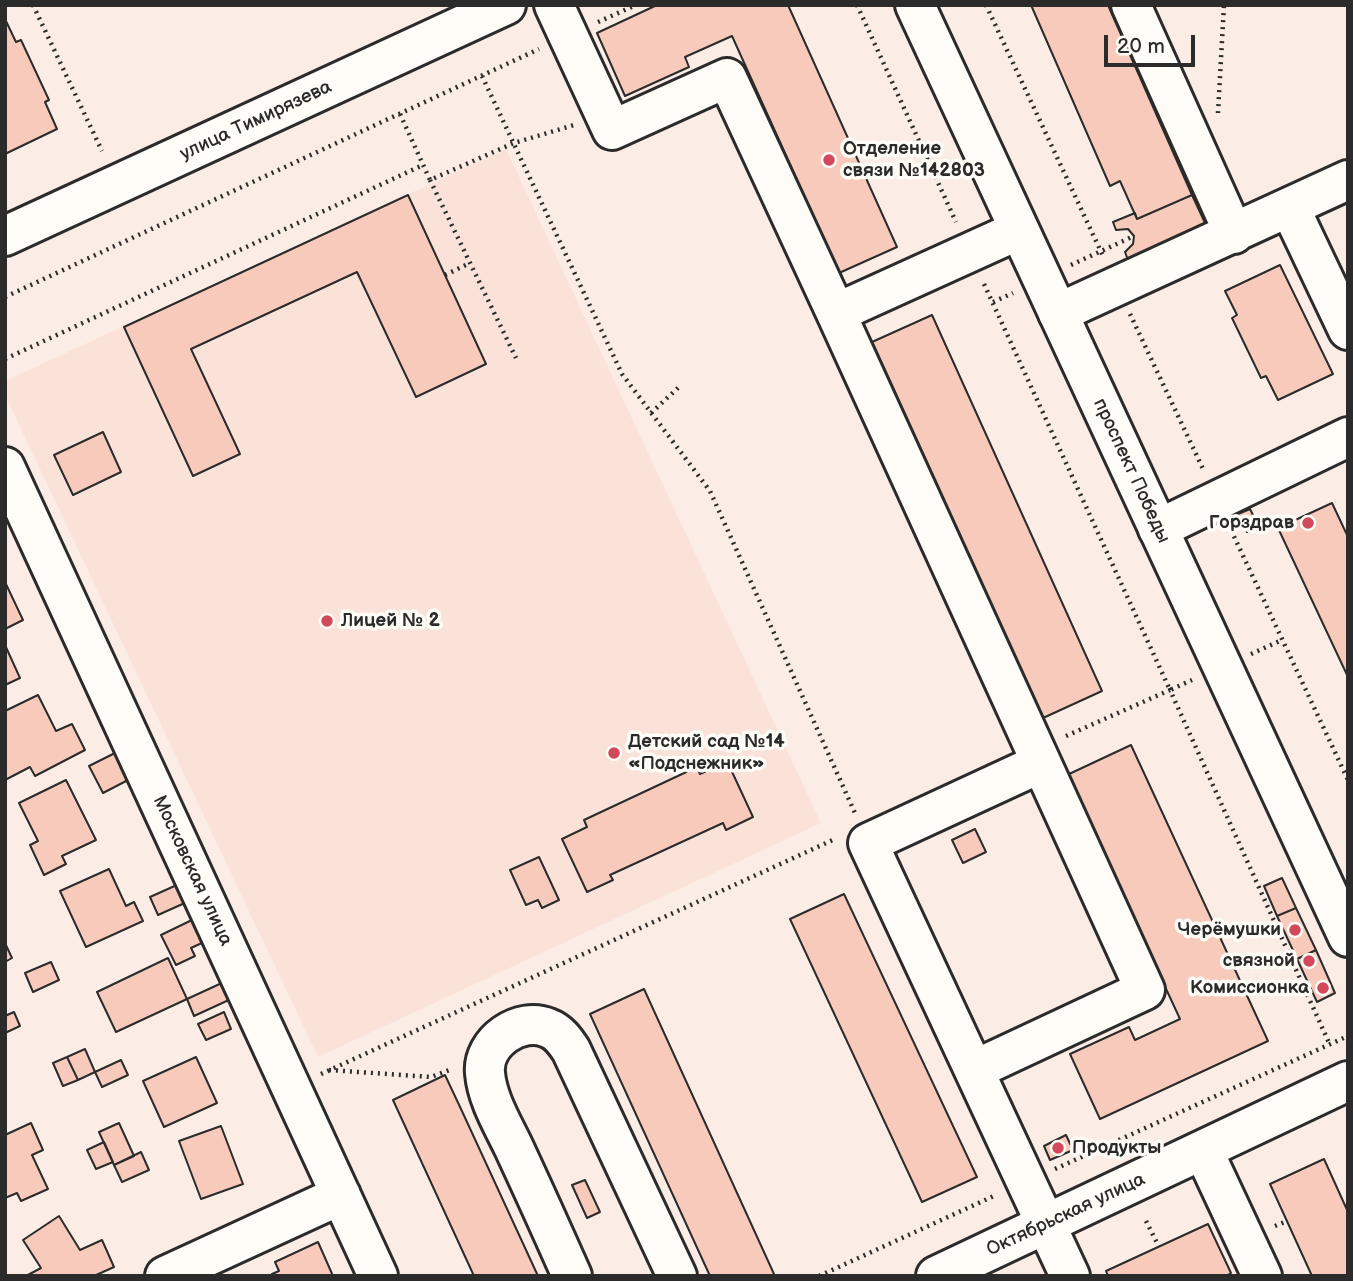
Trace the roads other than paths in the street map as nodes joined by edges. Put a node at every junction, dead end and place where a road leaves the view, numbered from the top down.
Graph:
1 (506, 5) edge
2 (915, 5) edge
3 (1131, 5) edge
4 (561, 21) edge
5 (1348, 180) edge
6 (1290, 208) junction
7 (8, 227) edge
8 (1019, 230) junction
9 (1234, 234) junction
10 (836, 313) junction
11 (1058, 313) junction
12 (1348, 330) edge
13 (1348, 437) edge
14 (5, 467) edge
15 (1158, 529) junction
16 (1038, 756) junction
17 (1338, 890) edge
18 (1348, 937) edge
19 (974, 1070) junction
20 (1347, 1082) edge
21 (1203, 1150) junction
22 (341, 1195) junction
23 (1046, 1224) junction
24 (165, 1276) edge
25 (378, 1276) edge
26 (572, 1276) edge
27 (677, 1276) edge
28 (936, 1276) edge
29 (1070, 1276) edge
30 (1262, 1276) edge

1 - 7 street, улица Тимирязева
2 - 8 street, проспект Победы
3 - 9 street
4 - 10 street
5 - 6 street
6 - 9 street
6 - 12 street
8 - 10 street
8 - 11 street, проспект Победы
9 - 11 street
10 - 16 street
11 - 15 street, проспект Победы
13 - 15 street
14 - 22 street, Московская улица
15 - 17 street, проспект Победы
16 - 19 street
16 - 19 street
17 - 18 street, проспект Победы
19 - 23 street
20 - 21 street, Октябрьская улица
21 - 23 street, Октябрьская улица
21 - 30 street
22 - 24 street
22 - 25 street, Московская улица
23 - 28 street, Октябрьская улица
23 - 29 street
26 - 27 street

